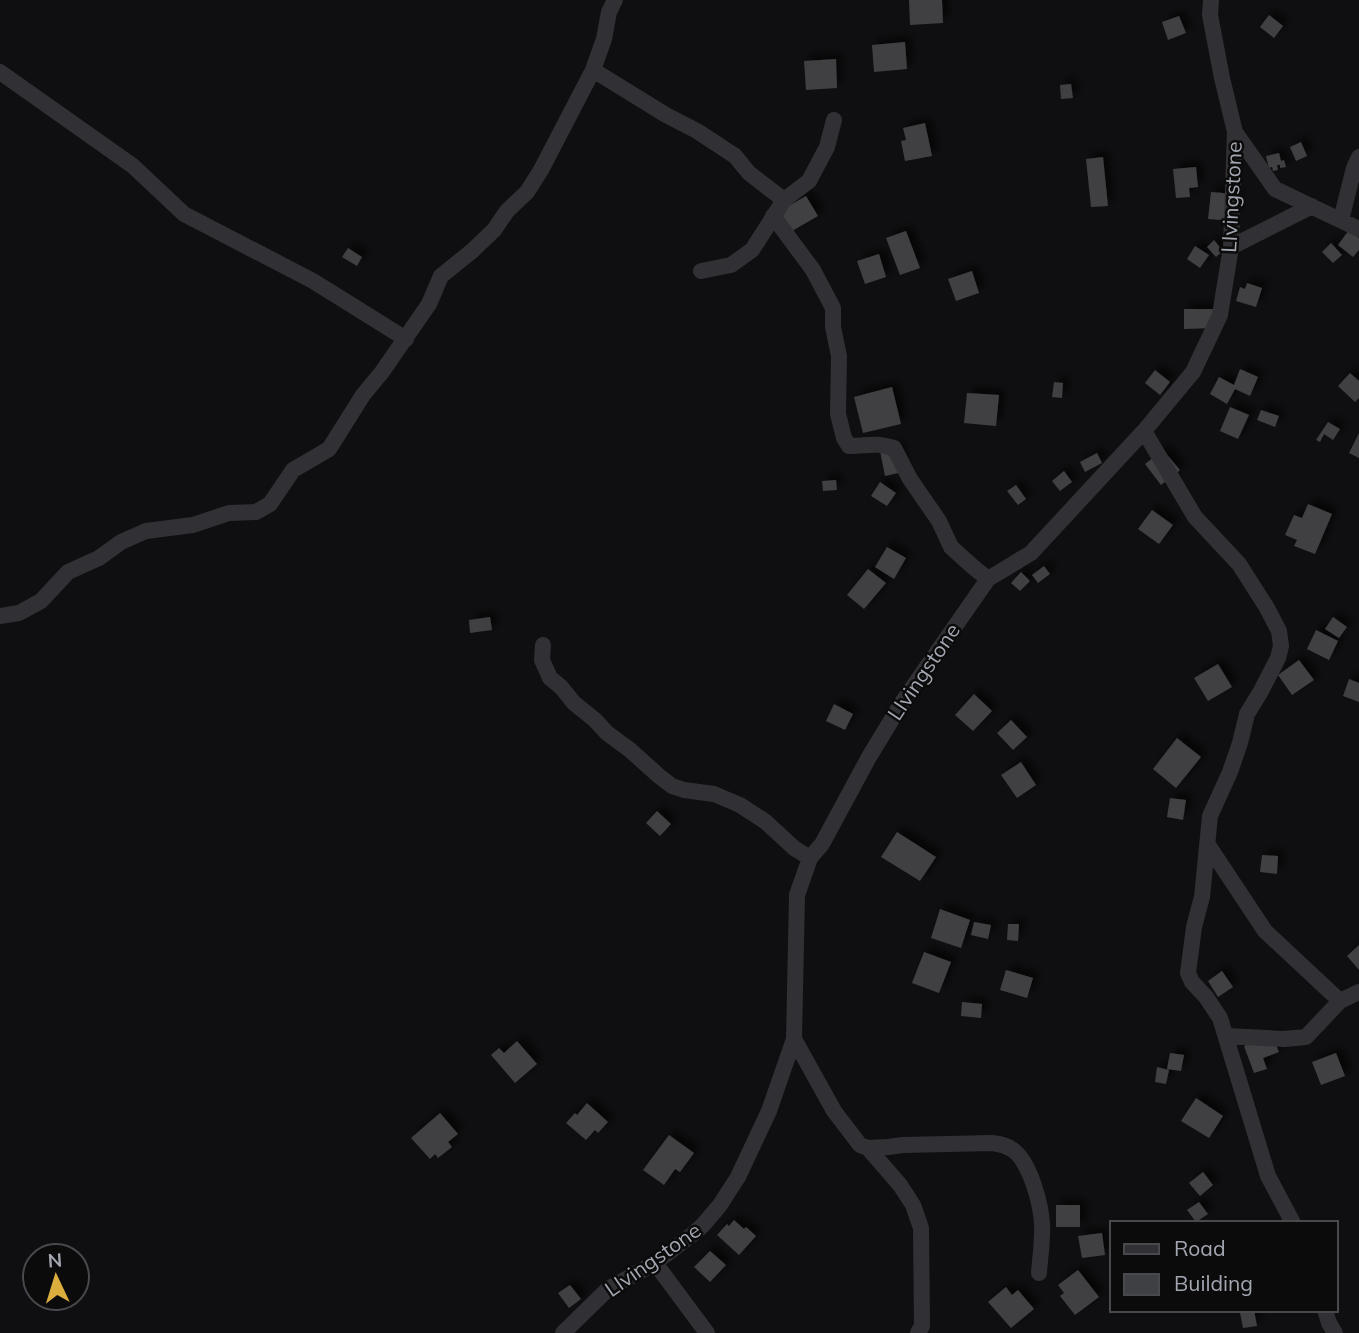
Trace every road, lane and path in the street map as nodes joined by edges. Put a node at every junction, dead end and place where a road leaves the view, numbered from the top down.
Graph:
1 (615, 0) edge
2 (1211, 0) edge
3 (593, 70) junction
4 (0, 72) edge
5 (834, 120) dead end
6 (1235, 132) junction
7 (1359, 157) edge
8 (784, 200) junction
9 (1312, 206) junction
10 (773, 216) junction
11 (1341, 220) junction
12 (1359, 229) edge
13 (1231, 247) junction
14 (701, 271) dead end
15 (406, 339) junction
16 (1144, 431) junction
17 (988, 579) junction
18 (0, 616) edge
19 (542, 645) dead end
20 (1208, 845) junction
21 (810, 858) junction
22 (1359, 992) edge
23 (1340, 1001) junction
24 (1226, 1037) junction
25 (794, 1039) junction
26 (868, 1148) junction
27 (1292, 1221) edge
28 (655, 1263) junction
29 (1039, 1273) dead end
30 (1326, 1312) edge
31 (563, 1333) edge
32 (707, 1333) edge
33 (918, 1333) edge
34 (1335, 1333) edge

1 - 3 street
2 - 6 street, LIvingstone
3 - 8 street
3 - 15 street
4 - 15 street
5 - 8 street
6 - 9 street
6 - 13 street, LIvingstone
7 - 11 street
8 - 10 street
9 - 11 street
9 - 13 street
10 - 14 street
10 - 17 street
11 - 12 street
13 - 16 street, LIvingstone
15 - 18 street
16 - 17 street, LIvingstone
16 - 20 street
17 - 21 street, LIvingstone
19 - 21 street
20 - 23 street
20 - 24 street
21 - 25 street, LIvingstone
22 - 23 street
23 - 24 street
24 - 27 street
25 - 26 street
25 - 28 street, LIvingstone
26 - 29 street
26 - 33 street
28 - 31 street, LIvingstone
28 - 32 street
30 - 34 street

